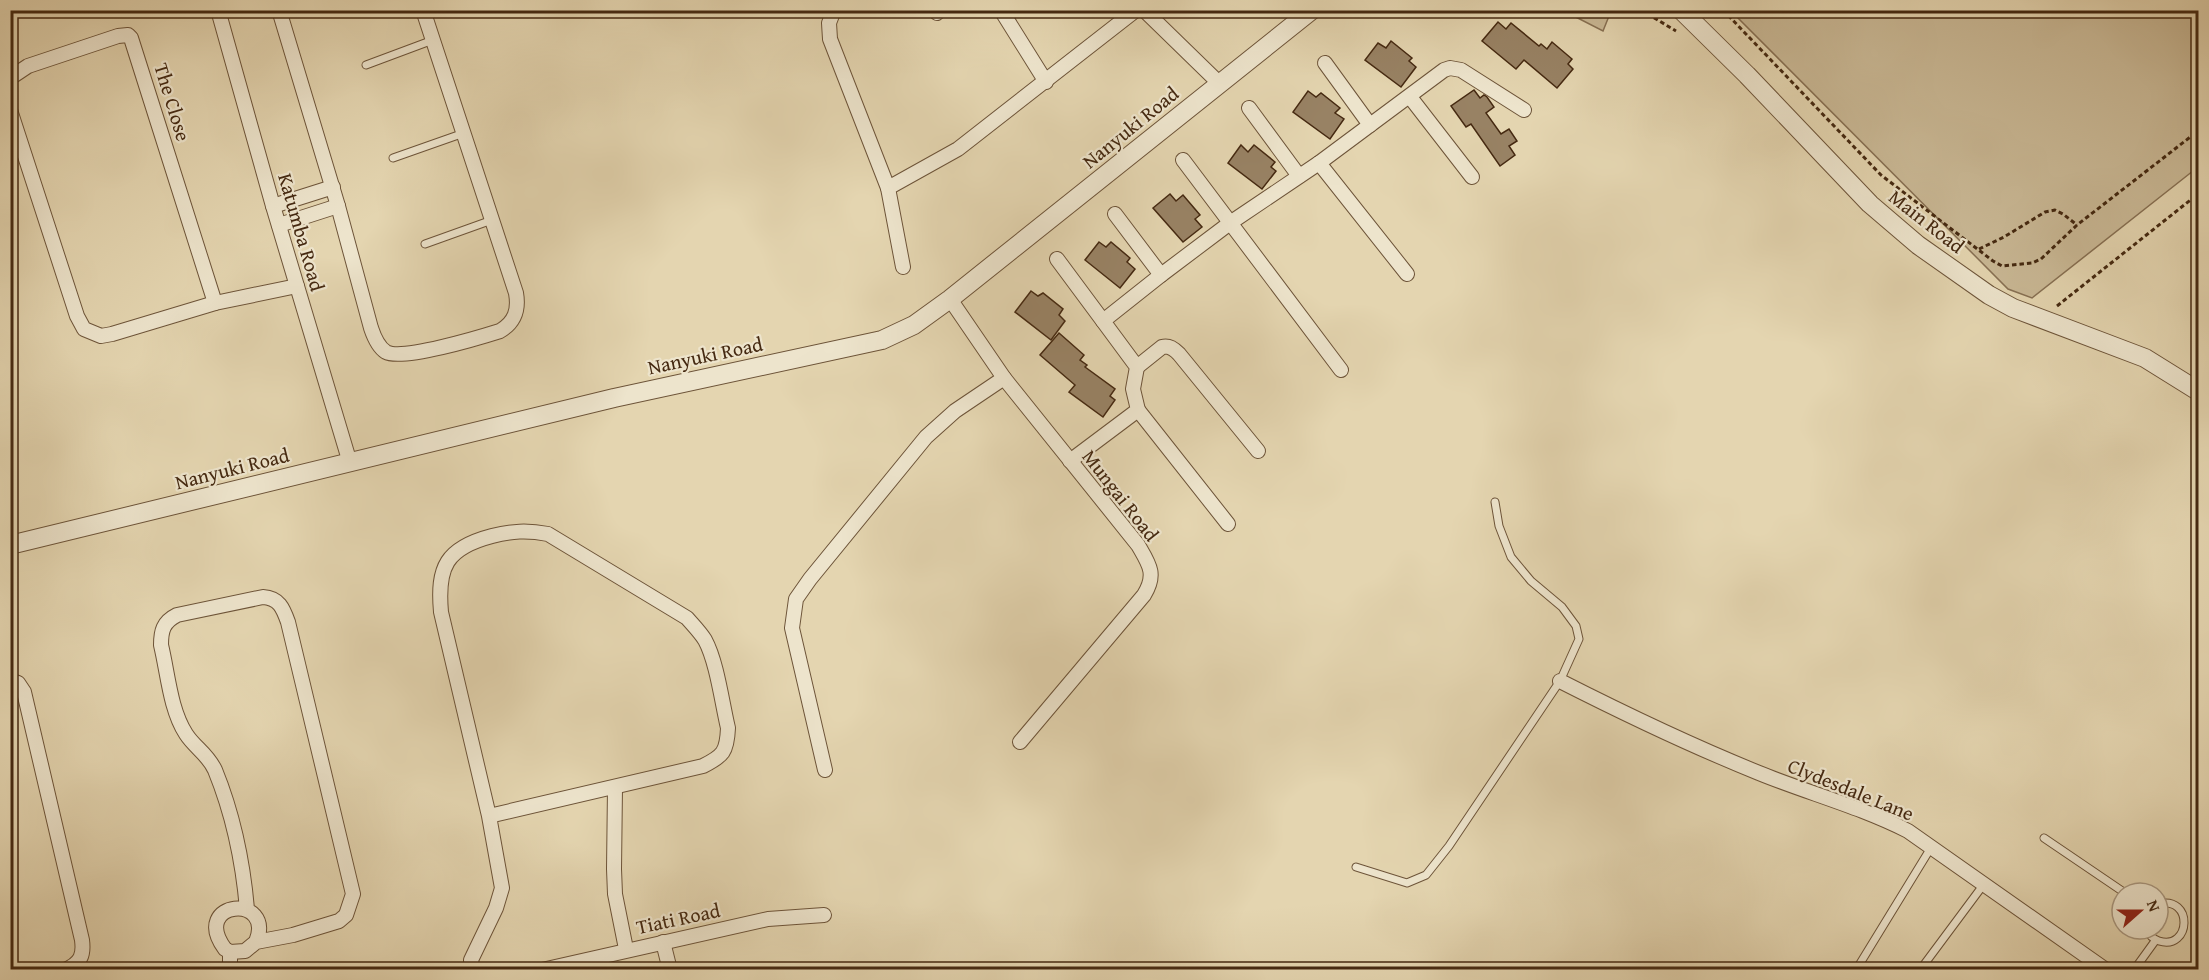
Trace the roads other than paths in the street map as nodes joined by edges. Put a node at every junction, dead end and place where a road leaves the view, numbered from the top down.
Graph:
1 (218, 10) edge
2 (279, 10) edge
3 (423, 10) edge
4 (834, 10) edge
5 (1001, 10) edge
6 (1136, 10) edge
7 (1144, 10) edge
8 (1312, 10) edge
9 (1682, 10) edge
10 (433, 40) junction
11 (1325, 63) dead end
12 (366, 65) dead end
13 (10, 78) edge
14 (1046, 82) junction
15 (1220, 84) junction
16 (1410, 97) junction
17 (1249, 108) dead end
18 (1524, 110) dead end
19 (10, 111) edge
20 (1370, 124) junction
21 (464, 134) junction
22 (393, 158) dead end
23 (1183, 160) dead end
24 (1319, 163) junction
25 (1299, 176) junction
26 (1472, 177) dead end
27 (333, 187) junction
28 (888, 188) junction
29 (273, 206) junction
30 (338, 206) junction
31 (1114, 214) dead end
32 (492, 220) junction
33 (1230, 223) junction
34 (279, 225) junction
35 (425, 244) dead end
36 (1057, 259) dead end
37 (903, 267) dead end
38 (1161, 274) junction
39 (1407, 274) dead end
40 (297, 286) junction
41 (950, 299) junction
42 (215, 303) junction
43 (1103, 321) junction
44 (1137, 367) junction
45 (1341, 370) dead end
46 (1004, 378) junction
47 (2199, 391) edge
48 (1138, 410) junction
49 (1258, 451) dead end
50 (1070, 461) junction
51 (350, 463) junction
52 (1495, 502) dead end
53 (1227, 524) dead end
54 (10, 545) edge
55 (10, 680) edge
56 (1560, 681) junction
57 (1020, 742) dead end
58 (825, 770) dead end
59 (615, 788) junction
60 (489, 816) junction
61 (2044, 838) dead end
62 (1932, 846) junction
63 (1356, 867) dead end
64 (2110, 883) edge
65 (1984, 884) junction
66 (2170, 903) edge
67 (247, 909) junction
68 (824, 915) dead end
69 (2154, 941) edge
70 (2158, 941) edge
71 (256, 942) junction
72 (663, 942) junction
73 (626, 949) junction
74 (230, 952) junction
75 (66, 969) edge
76 (230, 969) edge
77 (473, 969) edge
78 (542, 969) edge
79 (670, 969) edge
80 (1856, 969) edge
81 (1920, 969) edge
82 (2106, 969) edge
83 (2134, 969) edge

1 - 29 street, Katumba Road
2 - 27 street
3 - 10 street
4 - 28 street
5 - 14 street
6 - 14 street
7 - 15 street
8 - 15 street, Nanyuki Road
9 - 47 street, Main Road
10 - 12 lane
10 - 21 street
11 - 20 street
13 - 42 street, The Close
14 - 28 street
15 - 41 street, Nanyuki Road
16 - 18 street
16 - 20 street
16 - 26 street
17 - 25 street
19 - 42 street
20 - 24 street
21 - 22 lane
21 - 32 street
23 - 33 street
24 - 25 street
24 - 39 street
25 - 33 street
27 - 29 street
27 - 30 street
28 - 37 street
29 - 34 street, Katumba Road
30 - 32 street
30 - 34 street
31 - 38 street
32 - 35 lane
33 - 38 street
33 - 45 street
34 - 40 street, Katumba Road
36 - 43 street
38 - 43 street
40 - 42 street
40 - 51 street, Katumba Road
41 - 46 street, Mungai Road
41 - 51 street, Nanyuki Road
43 - 44 street
44 - 48 street
44 - 49 street
46 - 50 street, Mungai Road
46 - 58 street
48 - 50 street
48 - 53 street
50 - 57 street, Mungai Road
51 - 54 street, Nanyuki Road
52 - 56 lane
55 - 75 street
56 - 62 street, Clydesdale Lane
56 - 63 lane
59 - 60 street
59 - 60 street
59 - 73 street
60 - 77 street
61 - 64 lane
62 - 65 street, Clydesdale Lane
62 - 80 lane
65 - 81 lane
65 - 82 street, Clydesdale Lane
66 - 70 lane
67 - 71 street
67 - 71 street
67 - 74 street
68 - 72 street, Tiati Road
69 - 83 lane
71 - 74 street
72 - 73 street, Tiati Road
72 - 79 street
73 - 78 street, Tiati Road
74 - 76 street

